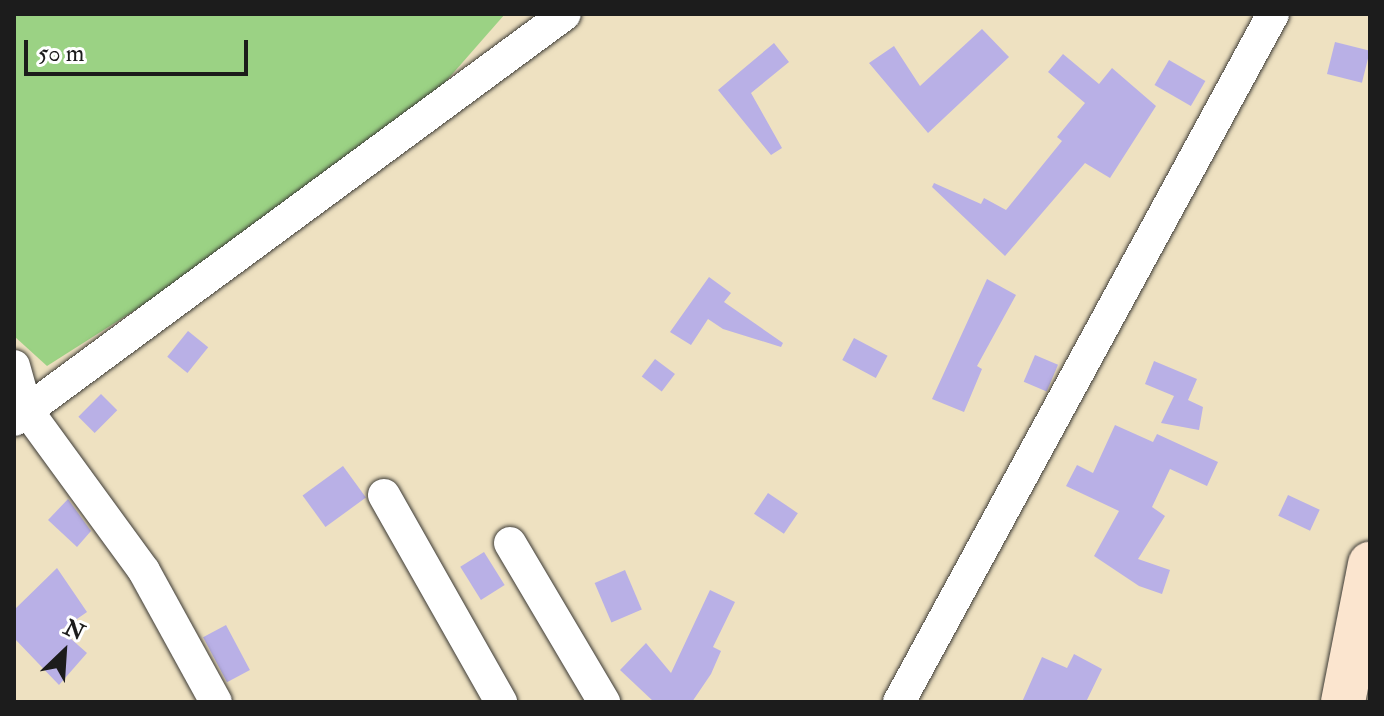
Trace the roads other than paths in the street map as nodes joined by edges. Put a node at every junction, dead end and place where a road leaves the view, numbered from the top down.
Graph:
1 (565, 14) edge
2 (1273, 14) edge
3 (14, 366) edge
4 (20, 414) edge
5 (384, 495) dead end
6 (510, 543) dead end
7 (1370, 564) edge
8 (216, 702) edge
9 (501, 702) edge
10 (604, 702) edge
11 (899, 702) edge
12 (1343, 702) edge

1 - 4 street
2 - 11 street
3 - 4 street
4 - 8 street
5 - 9 street
6 - 10 street
7 - 12 main road

